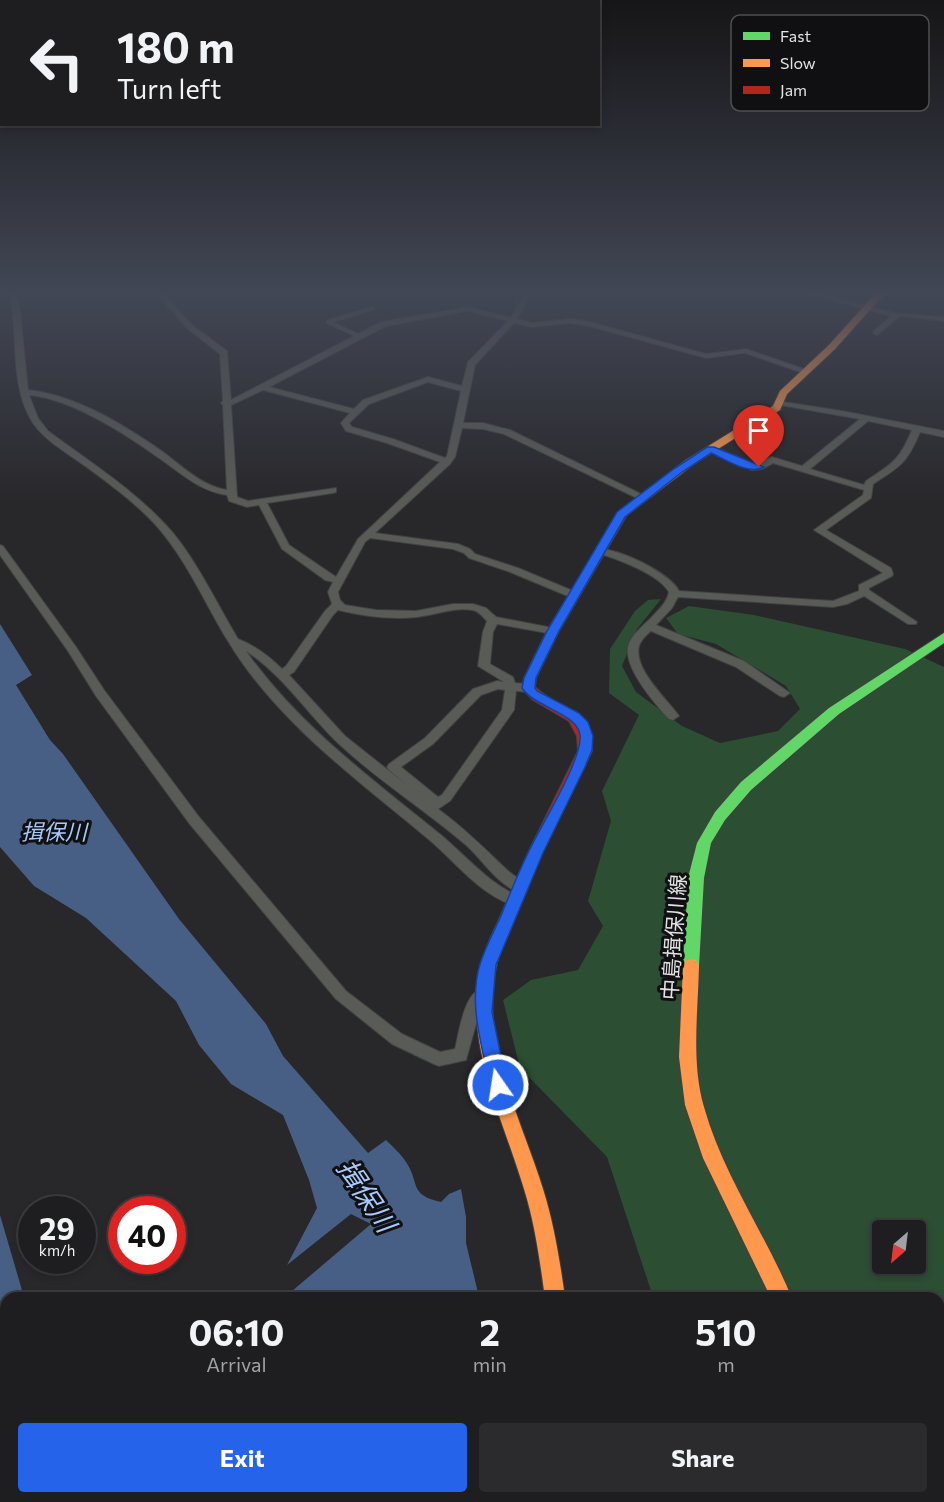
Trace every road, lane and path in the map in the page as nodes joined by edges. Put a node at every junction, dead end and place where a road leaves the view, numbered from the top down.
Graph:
1 (22, 364) edge
2 (224, 364) edge
3 (305, 364) edge
4 (472, 364) edge
5 (785, 364) edge
6 (813, 364) edge
7 (806, 371) junction
8 (261, 387) junction
9 (464, 389) junction
10 (24, 392) junction
11 (225, 403) junction
12 (780, 403) junction
13 (356, 412) junction
14 (867, 418) junction
15 (458, 425) junction
16 (917, 429) junction
17 (944, 434) edge
18 (711, 449) junction
19 (447, 462) junction
20 (803, 470) junction
21 (869, 489) junction
22 (333, 490) dead end
23 (231, 493) junction
24 (642, 497) junction
25 (262, 502) junction
26 (368, 534) junction
27 (0, 548) edge
28 (601, 551) junction
29 (338, 579) junction
30 (865, 592) junction
31 (674, 594) junction
32 (574, 595) junction
33 (338, 605) junction
34 (493, 620) junction
35 (912, 622) dead end
36 (649, 626) junction
37 (553, 631) junction
38 (944, 637) edge
39 (233, 641) junction
40 (282, 674) junction
41 (511, 687) junction
42 (528, 688) junction
43 (784, 693) dead end
44 (674, 716) dead end
45 (521, 888) junction
46 (515, 902) junction
47 (484, 994) junction
48 (554, 1292) edge
49 (779, 1292) edge

1 - 10 street
2 - 11 street
3 - 8 street
4 - 9 street
5 - 7 street
6 - 7 street
7 - 12 street
8 - 11 street
8 - 13 street
9 - 13 street
9 - 15 street
10 - 23 street
10 - 39 street
11 - 23 street
12 - 14 street
12 - 18 street
13 - 19 street
14 - 16 street
14 - 20 street
15 - 19 street
15 - 24 street
16 - 17 street
16 - 21 street
18 - 20 street
18 - 24 street
19 - 26 street
20 - 21 street
21 - 30 street
22 - 25 street
23 - 25 street
24 - 28 street
25 - 29 street
26 - 29 street
26 - 32 street
27 - 47 street
28 - 31 street
28 - 32 street
29 - 33 street
30 - 31 street
30 - 35 street
31 - 36 street
32 - 37 street
33 - 34 street
33 - 40 street
34 - 37 street
34 - 41 street
36 - 43 street
36 - 44 street
37 - 42 street
38 - 49 street, 中島揖保川線
39 - 40 street
39 - 46 street
40 - 45 street
41 - 41 street
41 - 42 street
42 - 45 street
45 - 46 street
46 - 47 street
47 - 48 street

